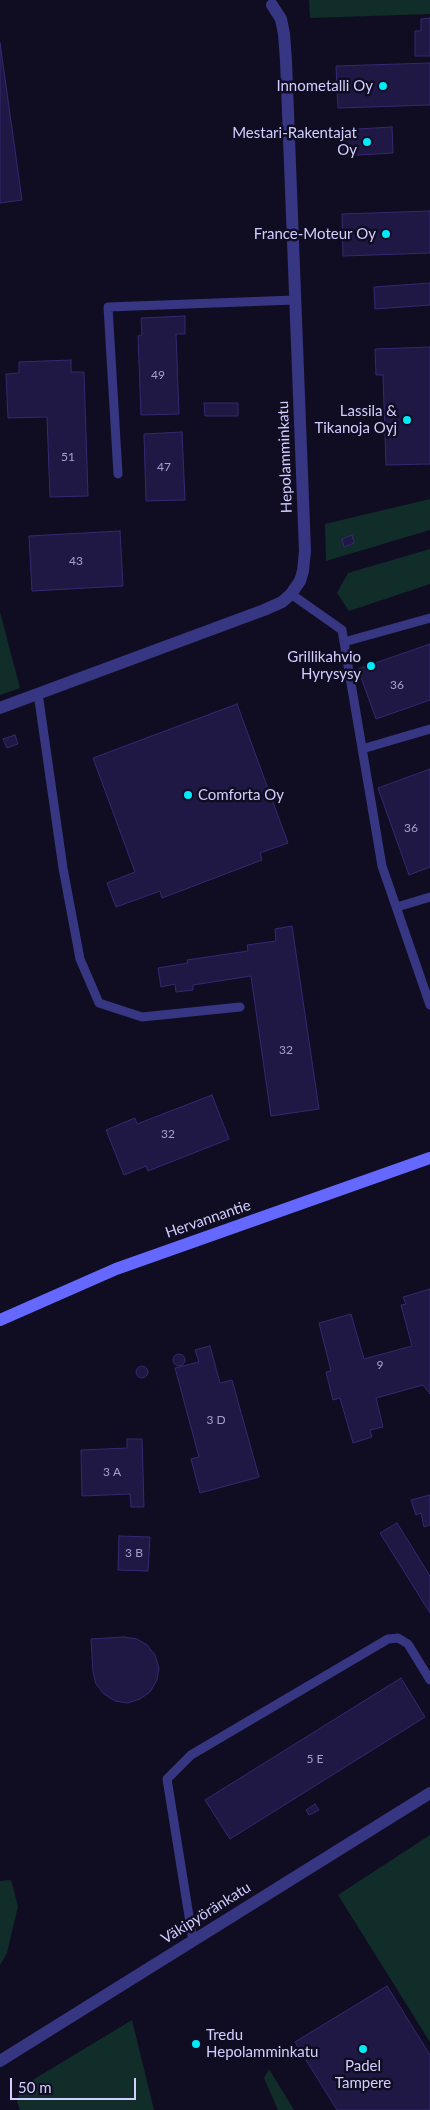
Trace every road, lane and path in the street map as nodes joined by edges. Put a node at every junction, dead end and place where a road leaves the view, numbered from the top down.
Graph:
1 (272, 5) dead end
2 (295, 300) junction
3 (118, 474) dead end
4 (291, 594) junction
5 (430, 618) edge
6 (344, 642) junction
7 (38, 694) junction
8 (0, 708) edge
9 (430, 729) edge
10 (362, 749) junction
11 (430, 897) edge
12 (397, 907) junction
13 (430, 1005) edge
14 (240, 1007) dead end
15 (430, 1158) edge
16 (0, 1320) edge
17 (430, 1680) edge
18 (430, 1794) edge
19 (193, 1941) junction
20 (0, 2060) edge

1 - 2 street, Hepolamminkatu
2 - 3 lane
2 - 4 street, Hepolamminkatu
4 - 6 lane
4 - 7 street, Hepolamminkatu
5 - 6 lane
6 - 10 lane
7 - 8 street, Hepolamminkatu
7 - 14 lane
9 - 10 lane
10 - 12 lane
11 - 12 lane
12 - 13 lane
15 - 16 main road, Hervannantie
17 - 19 lane
18 - 19 street, Väkipyöränkatu
19 - 20 street, Väkipyöränkatu

